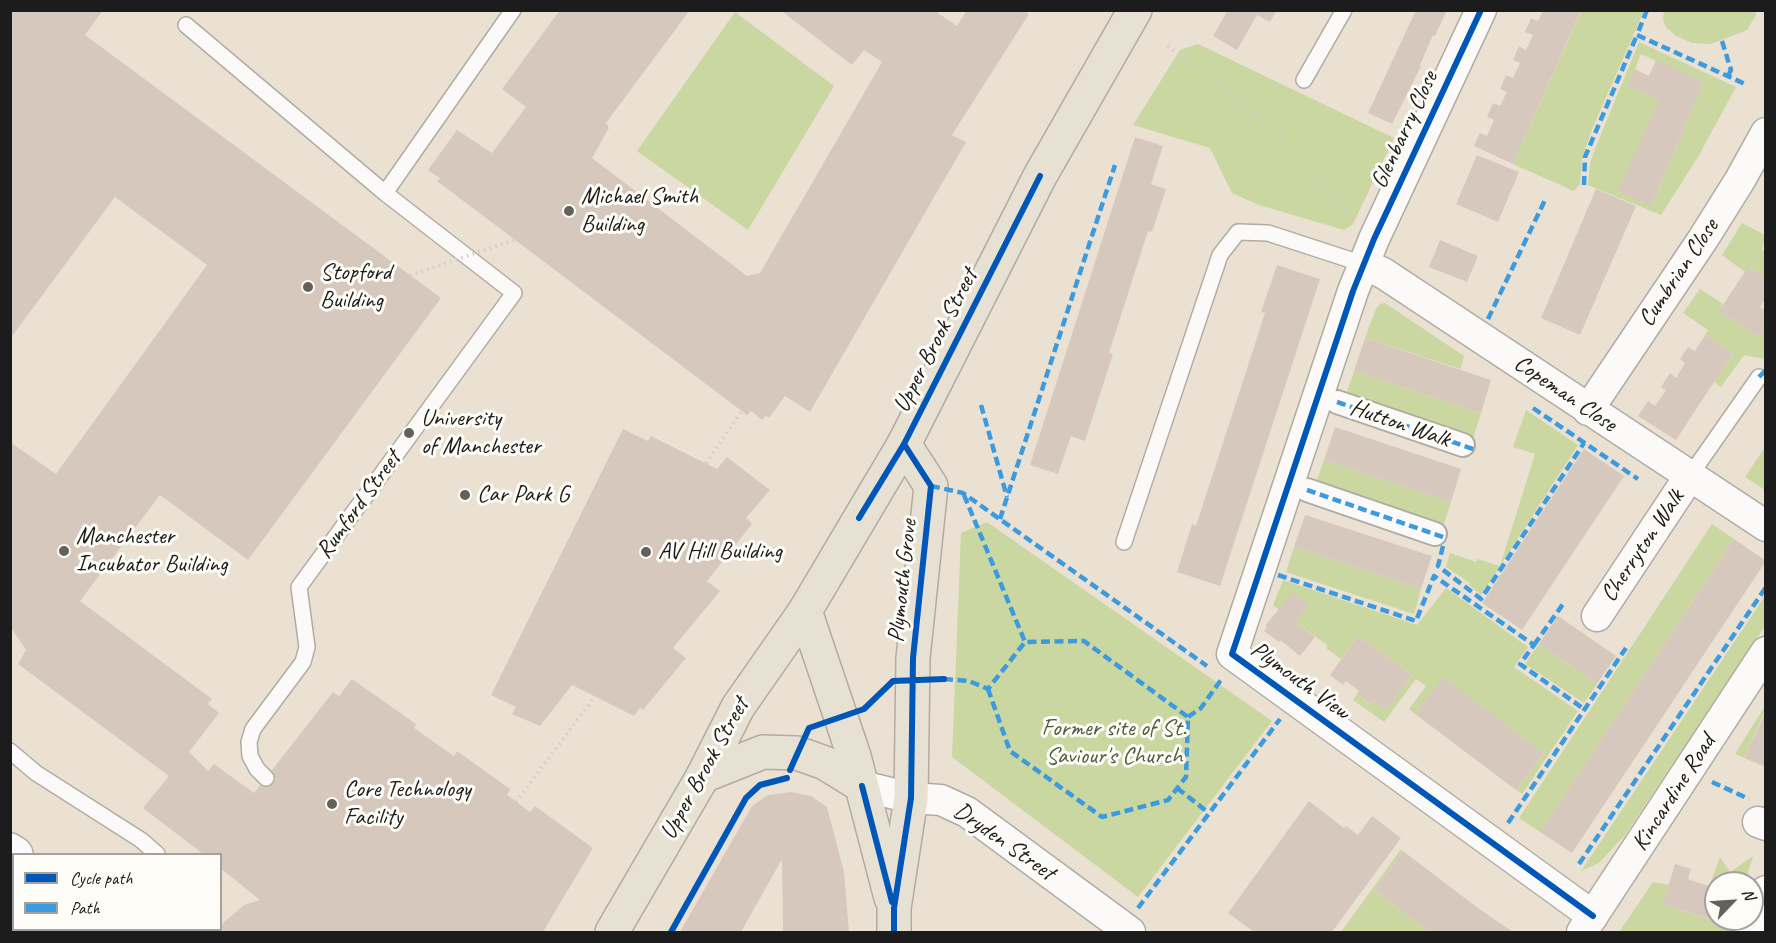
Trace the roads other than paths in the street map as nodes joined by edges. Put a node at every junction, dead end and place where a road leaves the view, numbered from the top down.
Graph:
1 (513, 10) edge
2 (1344, 10) edge
3 (1481, 10) edge
4 (1132, 12) edge
5 (186, 24) dead end
6 (1304, 80) dead end
7 (1766, 133) edge
8 (385, 193) junction
9 (1363, 264) junction
10 (1758, 377) dead end
11 (1337, 402) dead end
12 (1588, 410) junction
13 (904, 444) junction
14 (1463, 445) dead end
15 (1689, 477) junction
16 (1307, 490) dead end
17 (1766, 526) edge
18 (1435, 534) dead end
19 (1124, 542) dead end
20 (805, 611) junction
21 (1597, 615) dead end
22 (1766, 652) edge
23 (10, 751) edge
24 (704, 776) junction
25 (266, 778) dead end
26 (862, 786) junction
27 (911, 798) junction
28 (155, 853) edge
29 (1766, 891) edge
30 (894, 920) edge
31 (1588, 924) edge
32 (612, 933) edge
33 (1130, 933) edge
34 (1750, 933) edge

1 - 8 lane
2 - 6 lane
3 - 9 street, Glenbarry Close
4 - 13 main road, Upper Brook Street
5 - 8 lane, Rumford Street
7 - 12 street, Cumbrian Close
8 - 25 lane, Rumford Street
9 - 12 street, Copeman Close
9 - 19 lane
9 - 31 street, Plymouth View
10 - 15 lane
11 - 14 street, Hutton Walk
12 - 15 street, Copeman Close
13 - 20 main road, Upper Brook Street
13 - 27 main road, Plymouth Grove
15 - 17 street, Copeman Close
15 - 21 street, Cherryton Walk
16 - 18 street
20 - 24 main road, Upper Brook Street
20 - 26 main road, Plymouth Grove
22 - 31 street, Kincardine Road
23 - 28 lane
24 - 26 main road
24 - 32 main road, Upper Brook Street
26 - 27 street, Dryden Street
26 - 30 main road, Plymouth Grove
27 - 30 main road, Plymouth Grove
27 - 33 street, Dryden Street
29 - 34 street

